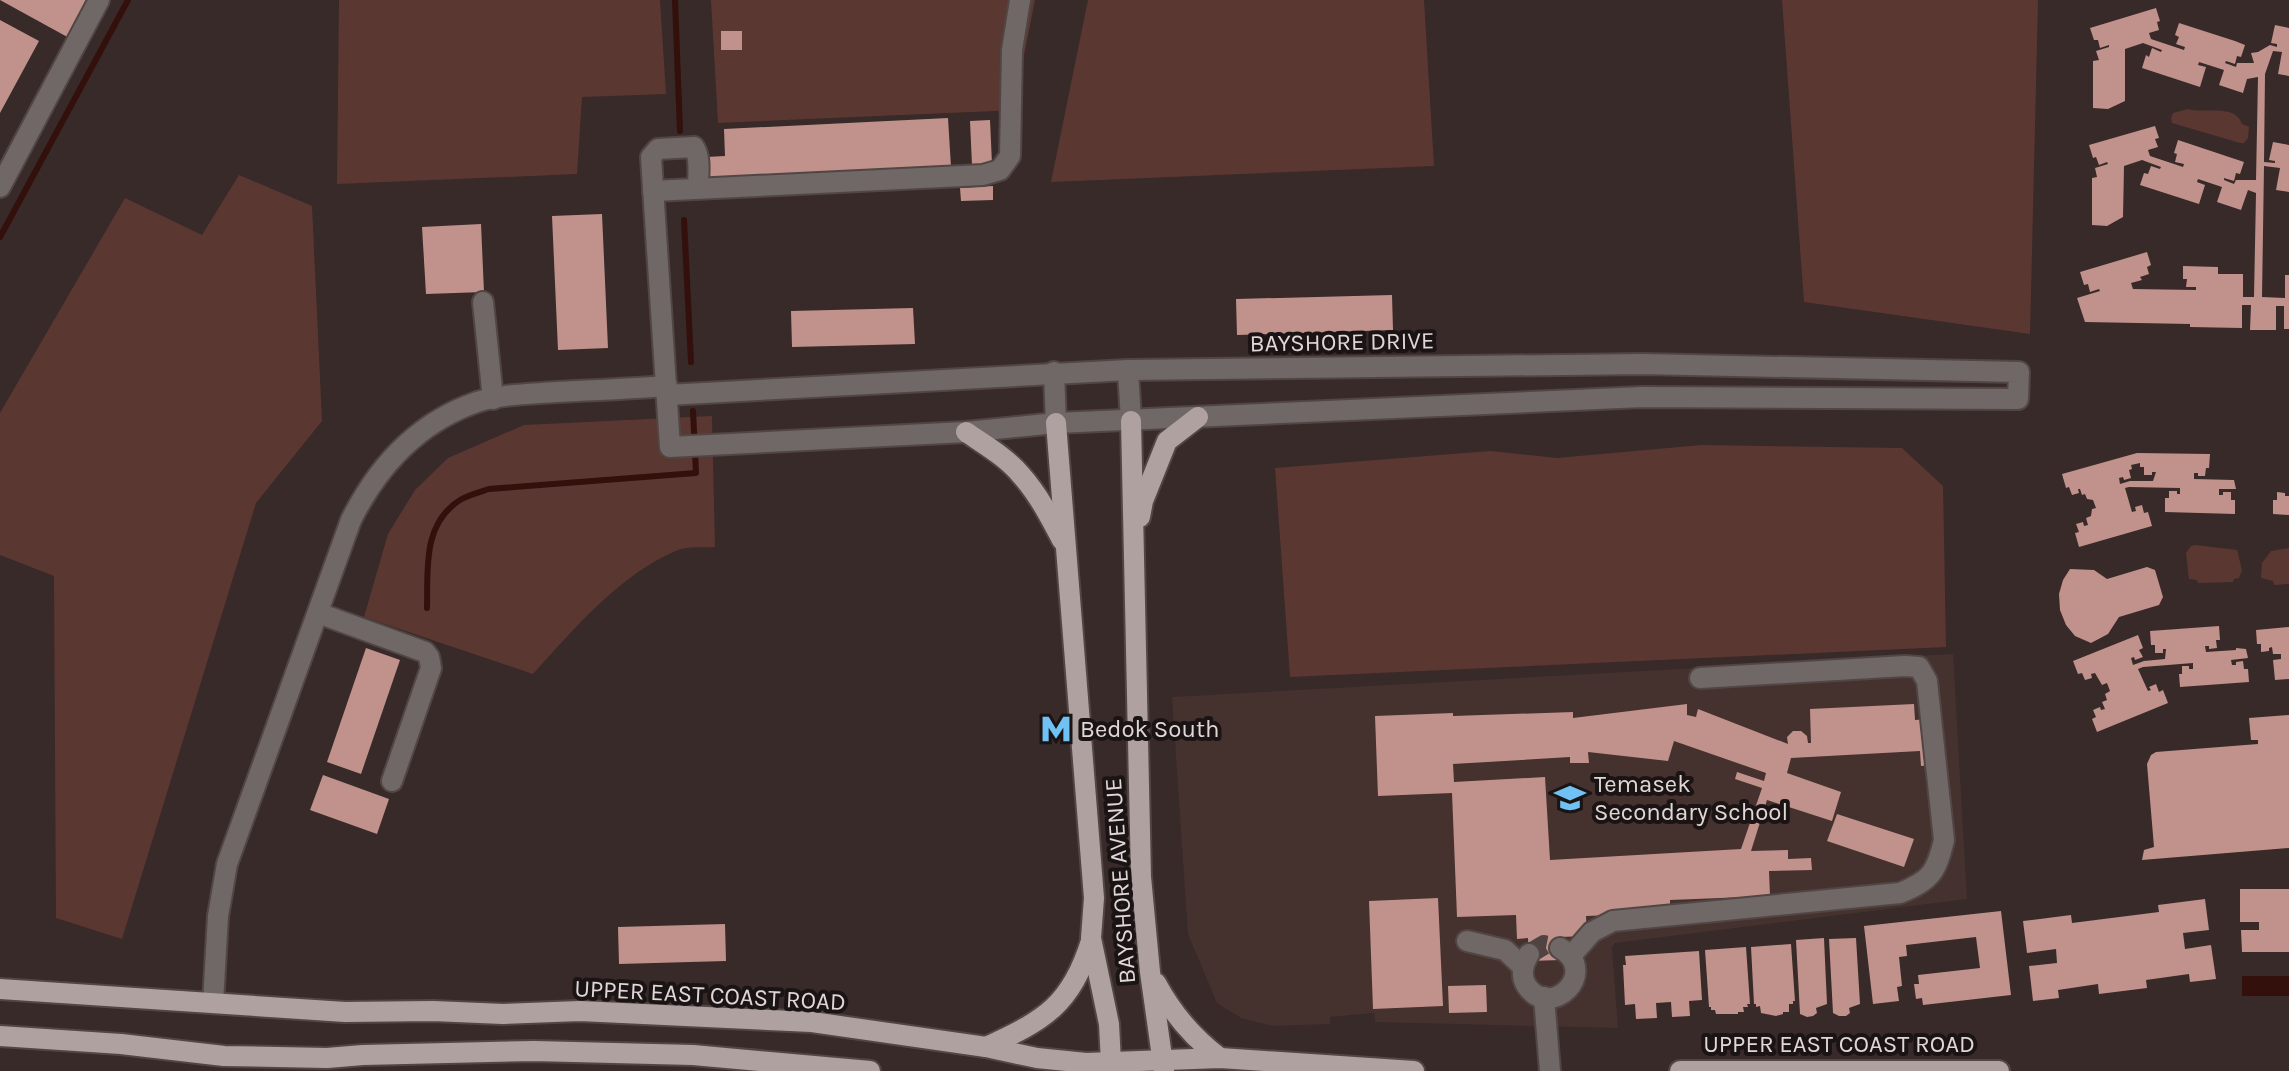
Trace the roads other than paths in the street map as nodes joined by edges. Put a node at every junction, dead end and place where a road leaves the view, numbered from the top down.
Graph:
1 (99, 0) edge
2 (1020, 0) edge
3 (0, 187) edge
4 (698, 187) junction
5 (653, 191) junction
6 (483, 302) dead end
7 (1128, 370) junction
8 (1991, 371) junction
9 (1054, 372) junction
10 (667, 391) junction
11 (493, 399) junction
12 (1991, 399) junction
13 (1198, 417) junction
14 (1131, 421) junction
15 (1056, 423) junction
16 (966, 432) junction
17 (1066, 547) junction
18 (1134, 554) junction
19 (318, 613) junction
20 (1700, 678) dead end
21 (392, 781) dead end
22 (1091, 938) junction
23 (1467, 941) dead end
24 (1150, 972) junction
25 (0, 989) edge
26 (1544, 997) junction
27 (213, 1003) junction
28 (0, 1036) edge
29 (986, 1047) junction
30 (1220, 1058) junction
31 (1112, 1066) edge
32 (1162, 1066) edge
33 (870, 1071) edge
34 (1414, 1071) edge
35 (1550, 1071) edge
36 (1680, 1071) edge
37 (1999, 1071) edge

1 - 3 street
2 - 4 street
4 - 5 street
4 - 5 street
5 - 10 street
6 - 11 street
7 - 8 street, BAYSHORE DRIVE
7 - 9 street, BAYSHORE DRIVE
7 - 14 street, BAYSHORE AVENUE
8 - 12 street
8 - 12 street, BAYSHORE DRIVE
9 - 10 street, BAYSHORE DRIVE
9 - 15 street, BAYSHORE AVENUE
10 - 11 street, BAYSHORE DRIVE
10 - 16 street
11 - 19 street, BAYSHORE DRIVE
12 - 13 street
13 - 14 street
13 - 18 main road, BAYSHORE AVENUE
14 - 15 street
14 - 18 main road, BAYSHORE AVENUE
15 - 16 street
15 - 17 main road, BAYSHORE AVENUE
16 - 17 main road, BAYSHORE AVENUE
17 - 22 main road, BAYSHORE AVENUE
18 - 24 main road, BAYSHORE AVENUE
19 - 21 street
19 - 27 street, BAYSHORE DRIVE
20 - 26 street
22 - 29 main road
22 - 31 main road, BAYSHORE AVENUE
23 - 26 street
24 - 30 main road
24 - 32 main road, BAYSHORE AVENUE
25 - 27 main road, UPPER EAST COAST ROAD
26 - 35 street
27 - 29 main road, UPPER EAST COAST ROAD
28 - 33 main road
29 - 31 main road, UPPER EAST COAST ROAD
30 - 32 main road, UPPER EAST COAST ROAD
30 - 34 main road, UPPER EAST COAST ROAD
31 - 32 main road, UPPER EAST COAST ROAD
36 - 37 main road, UPPER EAST COAST ROAD

